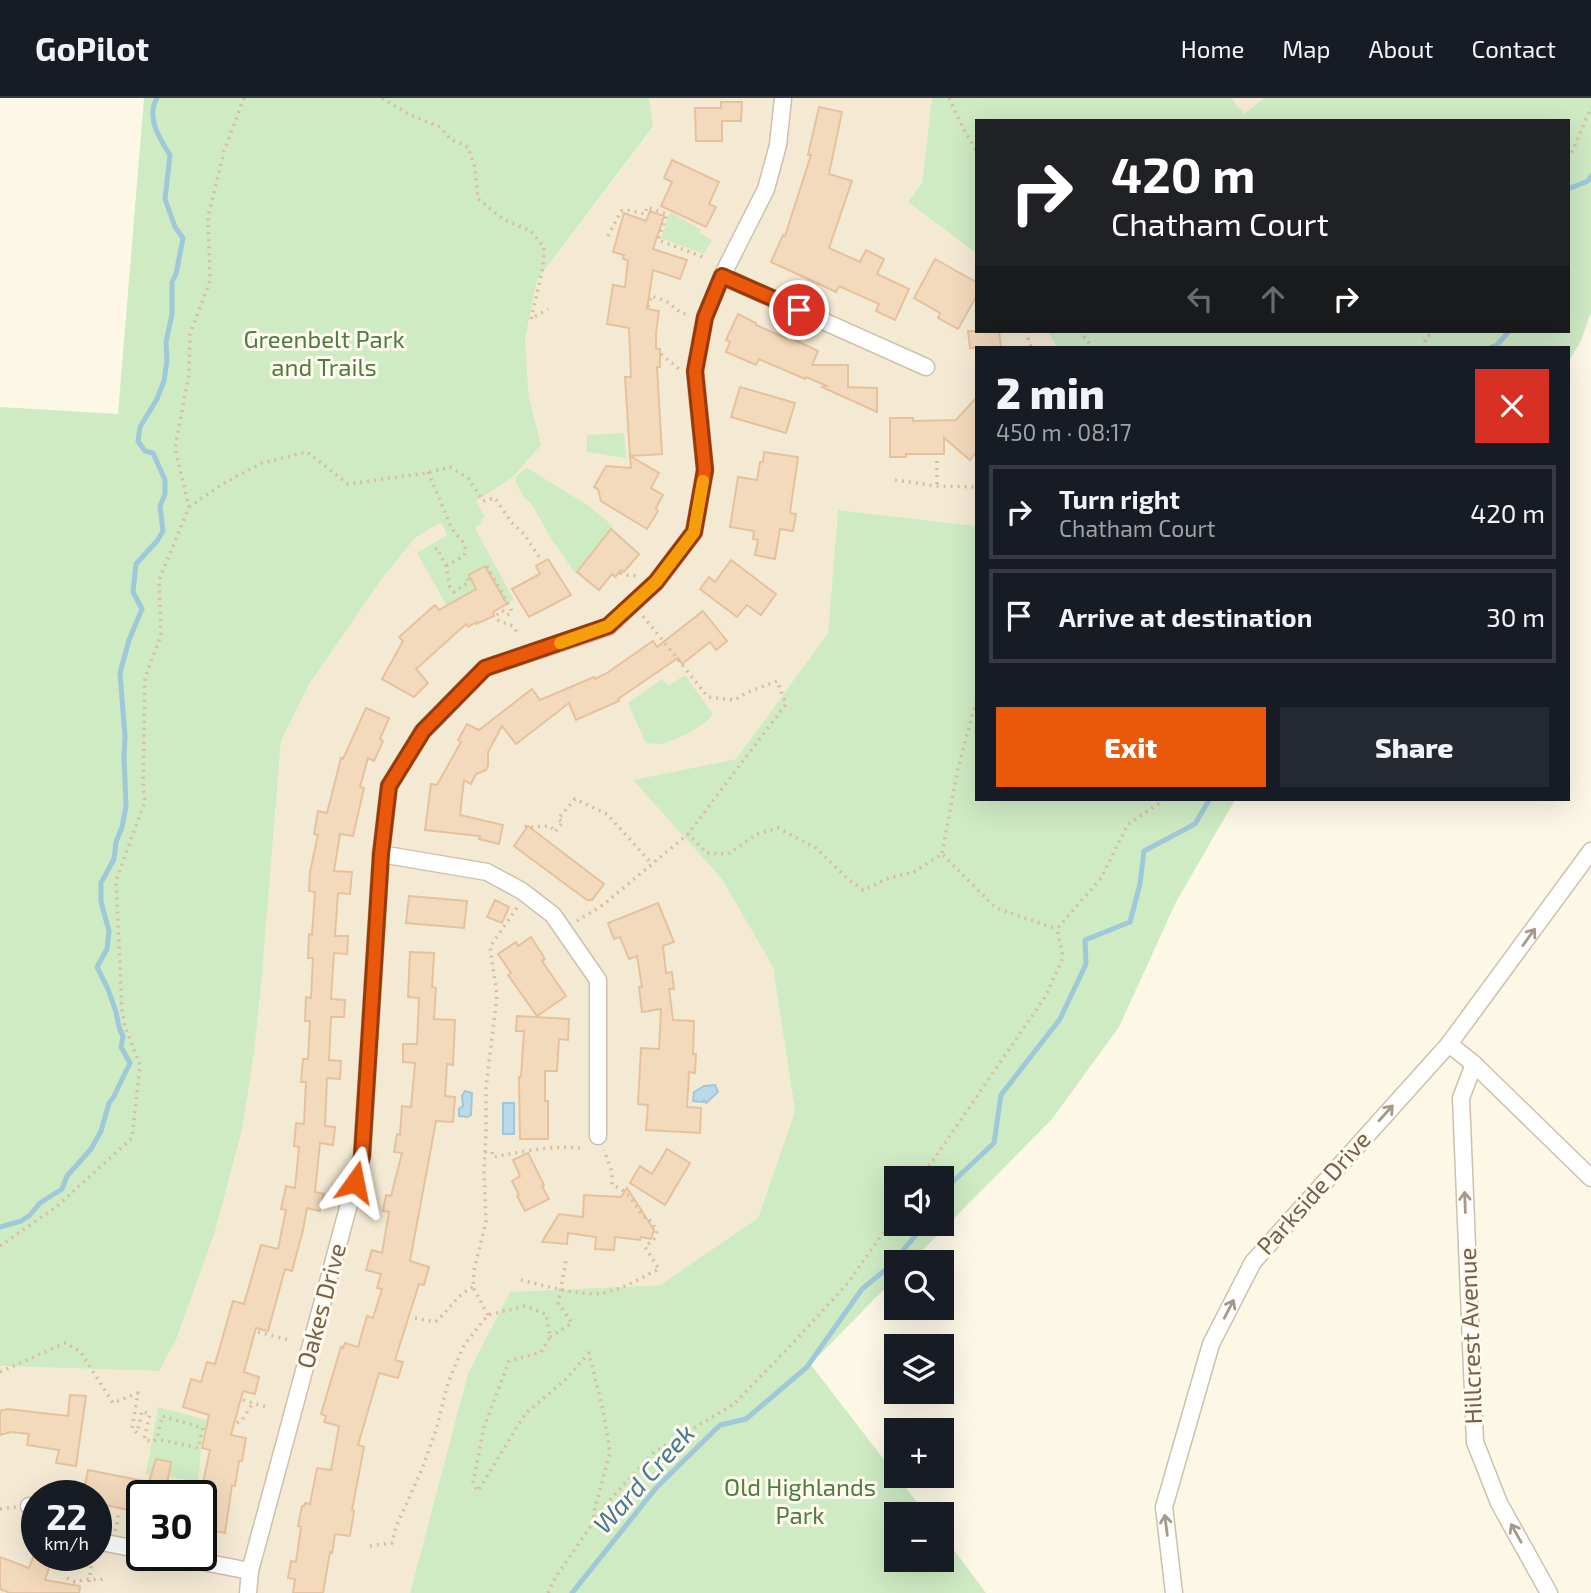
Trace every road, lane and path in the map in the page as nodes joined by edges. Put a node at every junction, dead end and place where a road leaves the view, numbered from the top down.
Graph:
1 (382, 98) edge
2 (783, 98) edge
3 (949, 98) edge
4 (244, 99) edge
5 (1591, 107) edge
6 (975, 148) edge
7 (1570, 157) edge
8 (608, 236) dead end
9 (671, 245) junction
10 (669, 253) dead end
11 (706, 258) dead end
12 (722, 276) junction
13 (648, 307) dead end
14 (548, 309) dead end
15 (686, 314) dead end
16 (661, 354) dead end
17 (926, 367) dead end
18 (679, 369) dead end
19 (937, 461) dead end
20 (428, 472) junction
21 (895, 480) dead end
22 (937, 486) junction
23 (975, 487) edge
24 (189, 507) junction
25 (435, 549) dead end
26 (541, 560) dead end
27 (446, 566) junction
28 (487, 566) dead end
29 (620, 573) dead end
30 (640, 576) dead end
31 (467, 578) dead end
32 (633, 603) junction
33 (516, 636) dead end
34 (975, 706) edge
35 (1162, 801) edge
36 (525, 827) dead end
37 (688, 834) junction
38 (1591, 852) edge
39 (381, 854) junction
40 (942, 854) junction
41 (652, 864) junction
42 (526, 894) junction
43 (563, 929) junction
44 (1057, 929) junction
45 (1449, 1044) junction
46 (1474, 1064) junction
47 (598, 1136) joint
48 (580, 1148) dead end
49 (485, 1152) junction
50 (929, 1166) edge
51 (1591, 1178) edge
52 (884, 1231) edge
53 (0, 1246) edge
54 (566, 1261) dead end
55 (521, 1280) dead end
56 (473, 1287) junction
57 (560, 1288) junction
58 (488, 1315) junction
59 (415, 1318) dead end
60 (258, 1332) dead end
61 (550, 1337) junction
62 (289, 1340) dead end
63 (0, 1372) edge
64 (243, 1400) dead end
65 (254, 1403) junction
66 (270, 1408) dead end
67 (237, 1423) dead end
68 (157, 1439) junction
69 (118, 1513) dead end
70 (593, 1523) junction
71 (115, 1533) dead end
72 (370, 1546) dead end
73 (217, 1565) edge
74 (91, 1571) edge
75 (250, 1571) junction
76 (66, 1578) dead end
77 (105, 1578) dead end
78 (89, 1581) junction
79 (248, 1593) edge
80 (548, 1593) edge
81 (1174, 1593) edge
82 (1549, 1593) edge

1 - 14 path
2 - 12 street, Oakes Drive
3 - 6 path
4 - 24 path
5 - 7 path
8 - 9 path
9 - 10 path
9 - 11 path
12 - 17 street
12 - 32 street, Oakes Drive
13 - 15 path
16 - 18 path
19 - 22 path
20 - 24 path
20 - 26 path
20 - 27 path
21 - 22 path
22 - 23 path
24 - 53 path
25 - 27 path
27 - 31 path
28 - 33 path
29 - 30 path
32 - 37 path
32 - 39 street, Oakes Drive
34 - 40 path
35 - 44 path
36 - 41 path
37 - 40 path
37 - 41 path
45 -> 38 street, Parkside Drive
39 - 42 street
39 - 75 street, Oakes Drive
40 - 44 path
41 - 43 path
42 - 43 street
42 - 49 path
43 - 47 street
44 - 50 path
45 - 46 street
81 -> 45 street, Parkside Drive
46 - 51 street
82 -> 46 street, Hillcrest Avenue
47 - 57 path
48 - 49 path
49 - 56 path
52 - 70 path
54 - 57 path
55 - 57 path
56 - 58 path
56 - 59 path
57 - 61 path
58 - 61 path
58 - 72 path
60 - 62 path
61 - 70 path
63 - 68 path
64 - 65 path
65 - 66 path
65 - 67 path
68 - 68 path
69 - 71 path
70 - 80 path
73 - 75 street
74 - 78 path
75 - 79 street, Oakes Drive
76 - 78 path
77 - 78 path

